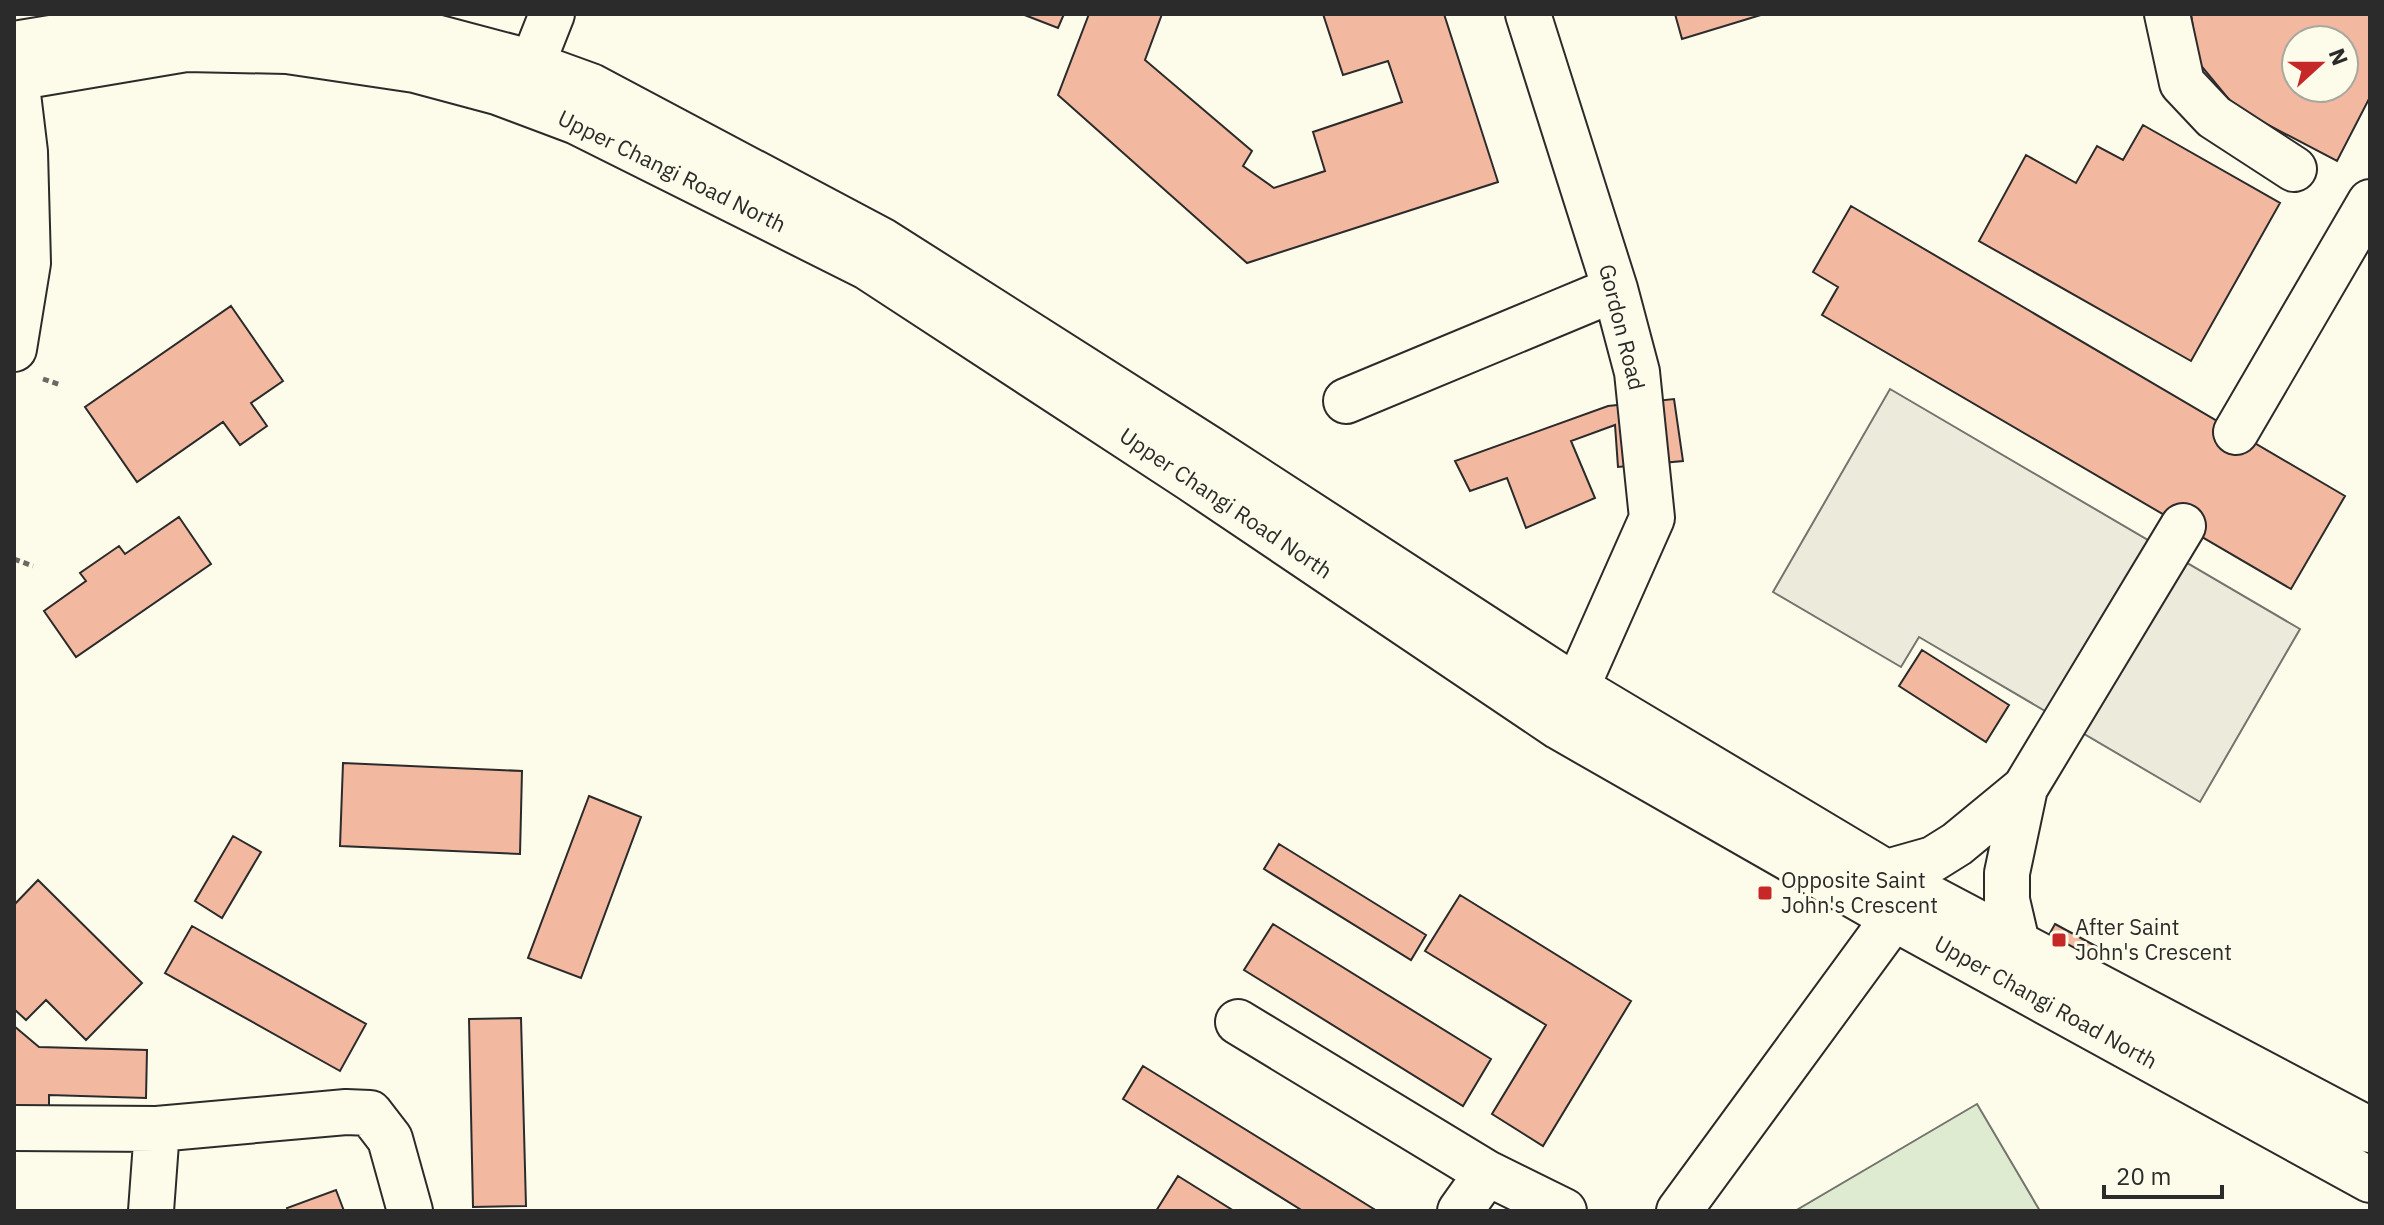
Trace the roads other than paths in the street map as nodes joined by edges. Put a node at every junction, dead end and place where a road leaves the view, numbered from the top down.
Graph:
1 (282, 14) edge
2 (295, 14) edge
3 (552, 14) edge
4 (1528, 14) edge
5 (2167, 14) edge
6 (177, 27) edge
7 (15, 65) edge
8 (525, 82) junction
9 (2294, 169) dead end
10 (2370, 202) edge
11 (1615, 289) junction
12 (14, 349) edge
13 (1346, 401) dead end
14 (2236, 432) dead end
15 (2183, 526) dead end
16 (1576, 687) junction
17 (1559, 727) junction
18 (2025, 788) junction
19 (1899, 893) junction
20 (2017, 943) junction
21 (1238, 1022) dead end
22 (14, 1128) edge
23 (157, 1129) junction
24 (2370, 1130) edge
25 (1487, 1173) junction
26 (2370, 1180) edge
27 (151, 1211) edge
28 (410, 1211) edge
29 (1460, 1211) edge
30 (1564, 1211) edge
31 (1679, 1211) edge

1 - 6 street, Upper Changi Road North
2 - 8 street, Upper Changi Road North
3 - 8 street
4 - 11 street, Gordon Road
5 - 9 street
6 - 7 street, Upper Changi Road North
6 - 8 street, Upper Changi Road North
7 - 12 street
8 - 16 street, Upper Changi Road North
8 - 17 street, Upper Changi Road North
10 - 14 street
11 - 13 street
11 - 16 street, Gordon Road
15 - 18 street
16 - 17 street, Gordon Road
16 - 19 street, Upper Changi Road North
17 - 19 street, Upper Changi Road North
18 - 19 street
18 - 20 street
19 - 20 street, Upper Changi Road North
19 - 26 street, Upper Changi Road North
19 - 31 street
20 - 24 street, Upper Changi Road North
21 - 25 street
22 - 23 street
23 - 27 street
23 - 28 street
25 - 29 street
25 - 30 street

